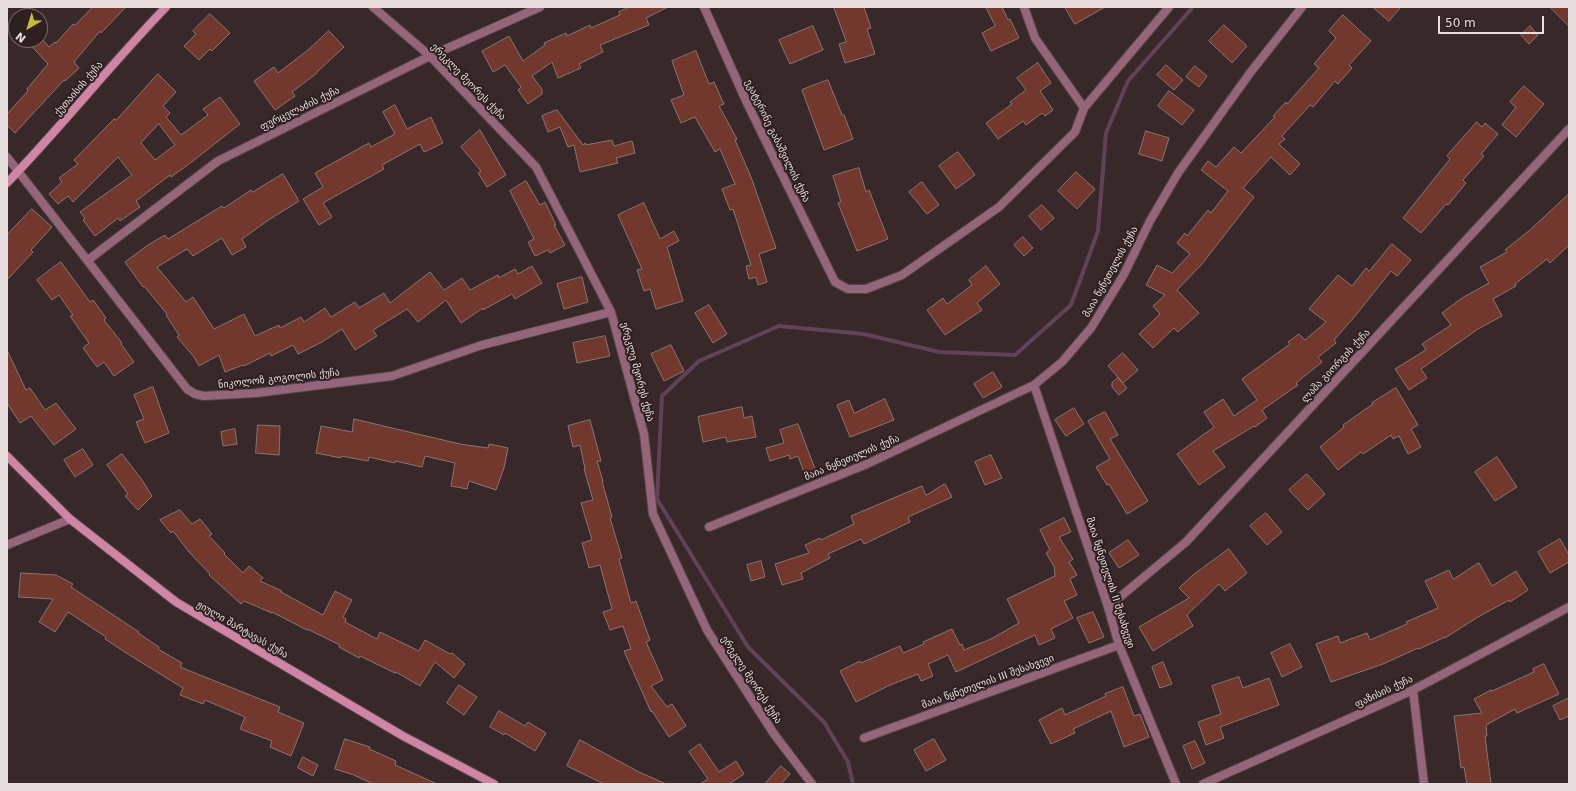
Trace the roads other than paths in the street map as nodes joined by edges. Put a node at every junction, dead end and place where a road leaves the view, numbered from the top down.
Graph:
1 (166, 7) edge
2 (373, 7) edge
3 (540, 7) edge
4 (704, 7) edge
5 (1024, 7) edge
6 (1169, 7) edge
7 (1302, 7) edge
8 (430, 56) junction
9 (1084, 108) junction
10 (1569, 129) edge
11 (7, 157) edge
12 (18, 171) junction
13 (7, 183) edge
14 (88, 260) junction
15 (610, 312) junction
16 (1034, 385) junction
17 (7, 456) edge
18 (70, 519) junction
19 (709, 527) dead end
20 (7, 546) edge
21 (1108, 607) junction
22 (1569, 607) edge
23 (1119, 645) junction
24 (1413, 690) junction
25 (864, 738) dead end
26 (494, 784) edge
27 (812, 784) edge
28 (1176, 784) edge
29 (1203, 784) edge
30 (1424, 784) edge

1 - 12 street, ქუთაისის ქუჩა
2 - 8 street, ერეკლე მეორეს ქუჩა
3 - 8 street, ფურცელაძის ქუჩა
4 - 9 street, ეკატერინე გაბაშვილის ქუჩა
5 - 9 street
6 - 9 street
7 - 16 street, მაია წყნეთელის ქუჩა
8 - 14 street, ფურცელაძის ქუჩა
8 - 15 street, ერეკლე მეორეს ქუჩა
10 - 21 street, ლაშა გიორგის ქუჩა
11 - 12 street, ნიკოლოზ გოგოლის ქუჩა
12 - 13 street, ქუთაისის ქუჩა
12 - 14 street, ნიკოლოზ გოგოლის ქუჩა
14 - 15 street, ნიკოლოზ გოგოლის ქუჩა
15 - 27 street, ერეკლე მეორეს ქუჩა
16 - 19 street, მაია წყნეთელის ქუჩა
16 - 21 street, მაია წყნეთელის II შესახვევი
17 - 18 street, ჟიული შარტავას ქუჩა
18 - 20 street
18 - 26 street, ჟიული შარტავას ქუჩა
21 - 23 street, მაია წყნეთელის II შესახვევი
22 - 24 street, ფაზისის ქუჩა
23 - 25 street, მაია წყნეთელის III შესახვევი
23 - 28 street, მაია წყნეთელის II შესახვევი
24 - 29 street, ფაზისის ქუჩა
24 - 30 street

